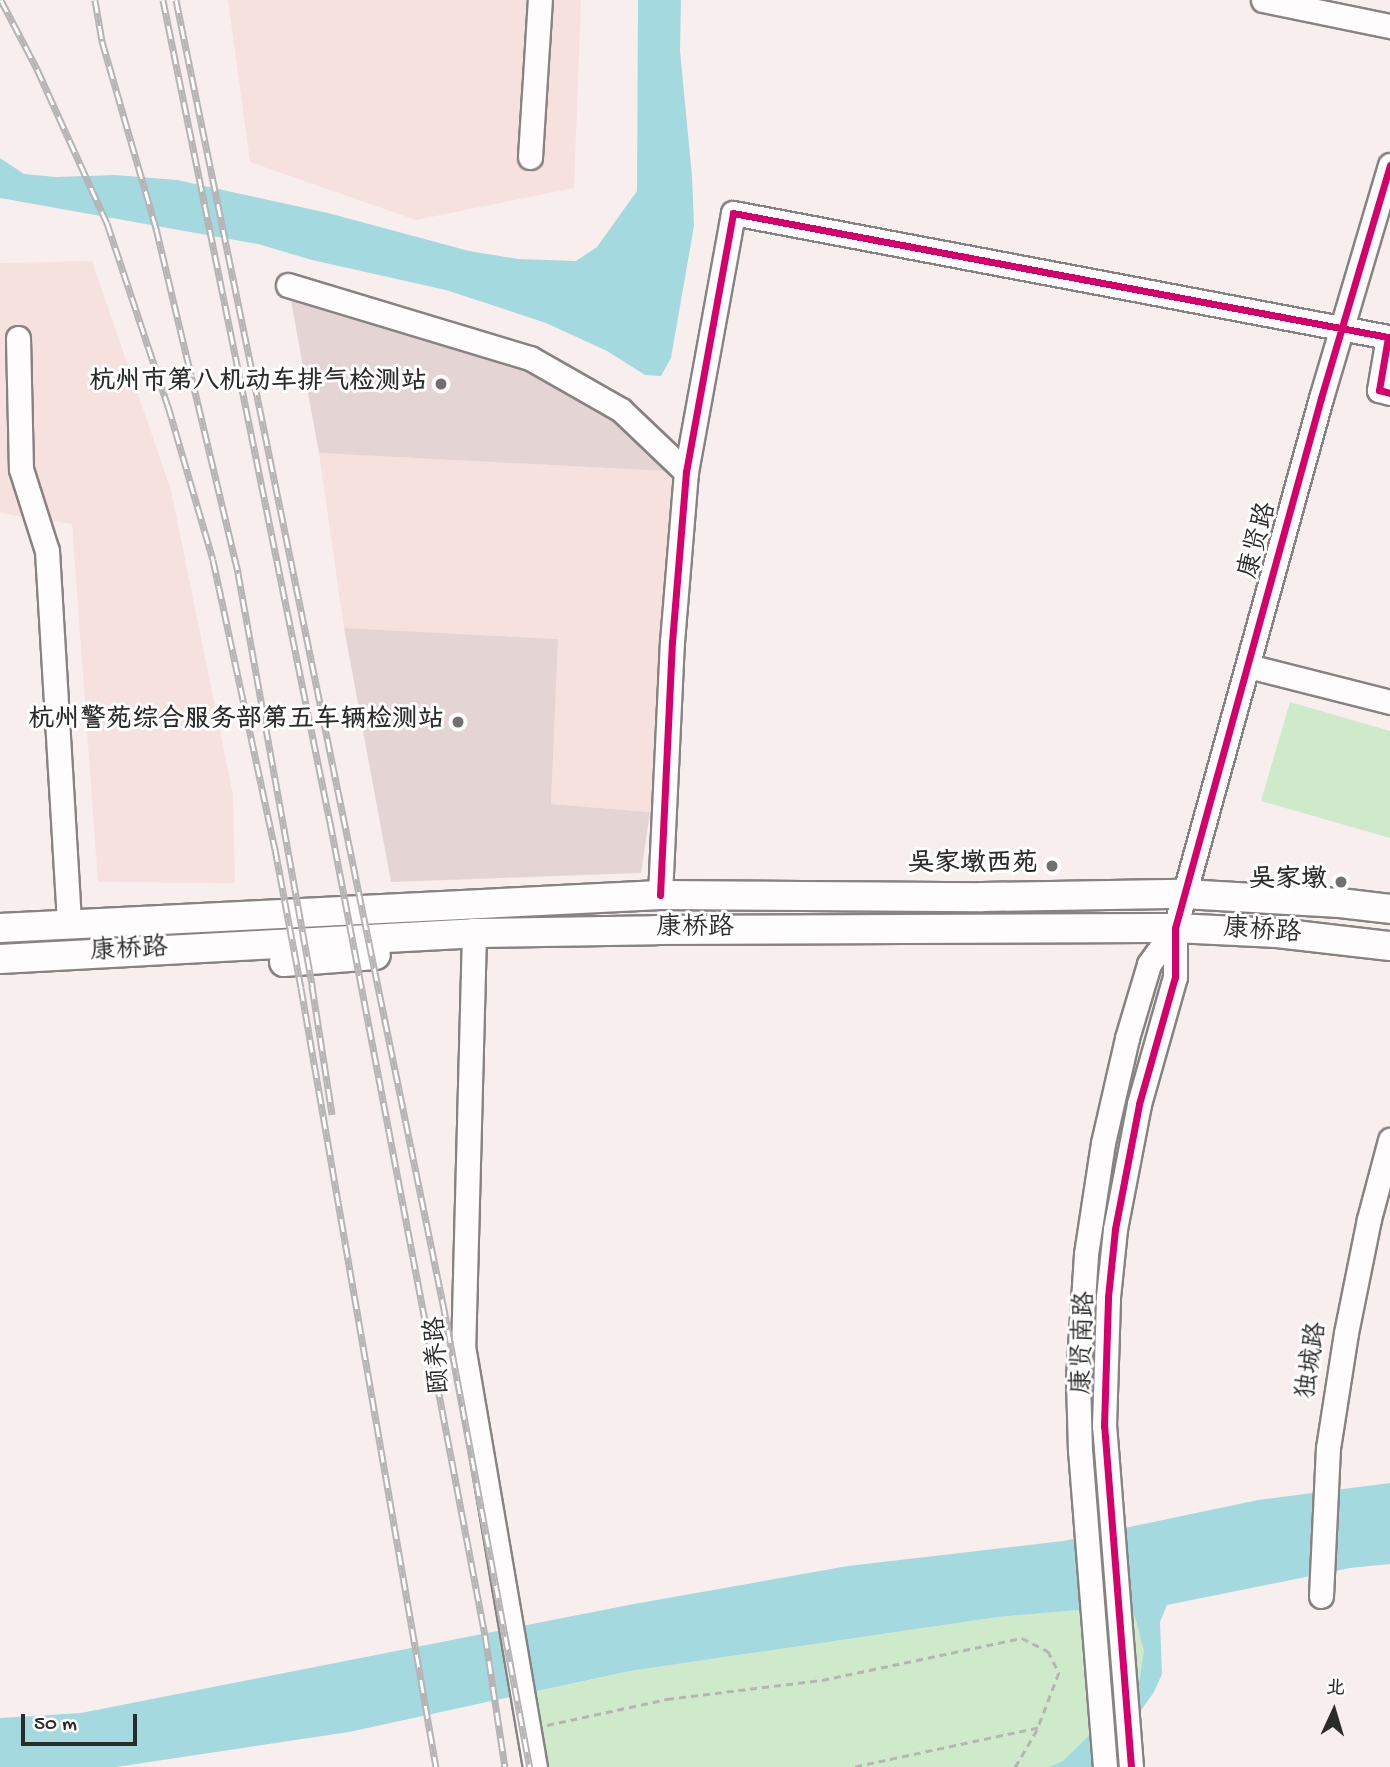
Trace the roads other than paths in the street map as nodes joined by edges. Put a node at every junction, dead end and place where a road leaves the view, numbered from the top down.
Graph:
1 (540, 0) edge
2 (1263, 0) edge
3 (1390, 26) edge
4 (530, 157) dead end
5 (1390, 165) edge
6 (288, 285) dead end
7 (1343, 328) junction
8 (1389, 334) edge
9 (18, 338) dead end
10 (1390, 393) edge
11 (686, 472) junction
12 (1248, 666) junction
13 (1390, 702) edge
14 (1184, 894) junction
15 (660, 895) junction
16 (1390, 909) edge
17 (69, 925) junction
18 (0, 928) edge
19 (1174, 928) junction
20 (474, 933) junction
21 (1390, 946) edge
22 (0, 959) edge
23 (1390, 1140) edge
24 (1321, 1596) dead end
25 (535, 1767) edge
26 (1105, 1767) edge
27 (1130, 1767) edge

1 - 4 street
2 - 3 street
5 - 7 street, 康贤路
6 - 11 street
7 - 8 street
7 - 11 street
7 - 12 street, 康贤路
8 - 10 street
9 - 17 street
11 - 15 street
12 - 13 street
12 - 14 street, 康贤路
14 - 15 main road, 康桥路
14 - 16 main road, 康桥路
14 - 19 street, 康贤路
15 - 17 main road, 康桥路
17 - 18 main road, 康桥路
19 - 20 main road, 康桥路
19 - 21 main road, 康桥路
19 - 26 street, 康贤南路
19 - 27 street, 康贤南路
20 - 22 main road, 康桥路
20 - 25 street, 颐养路
23 - 24 street, 独城路

